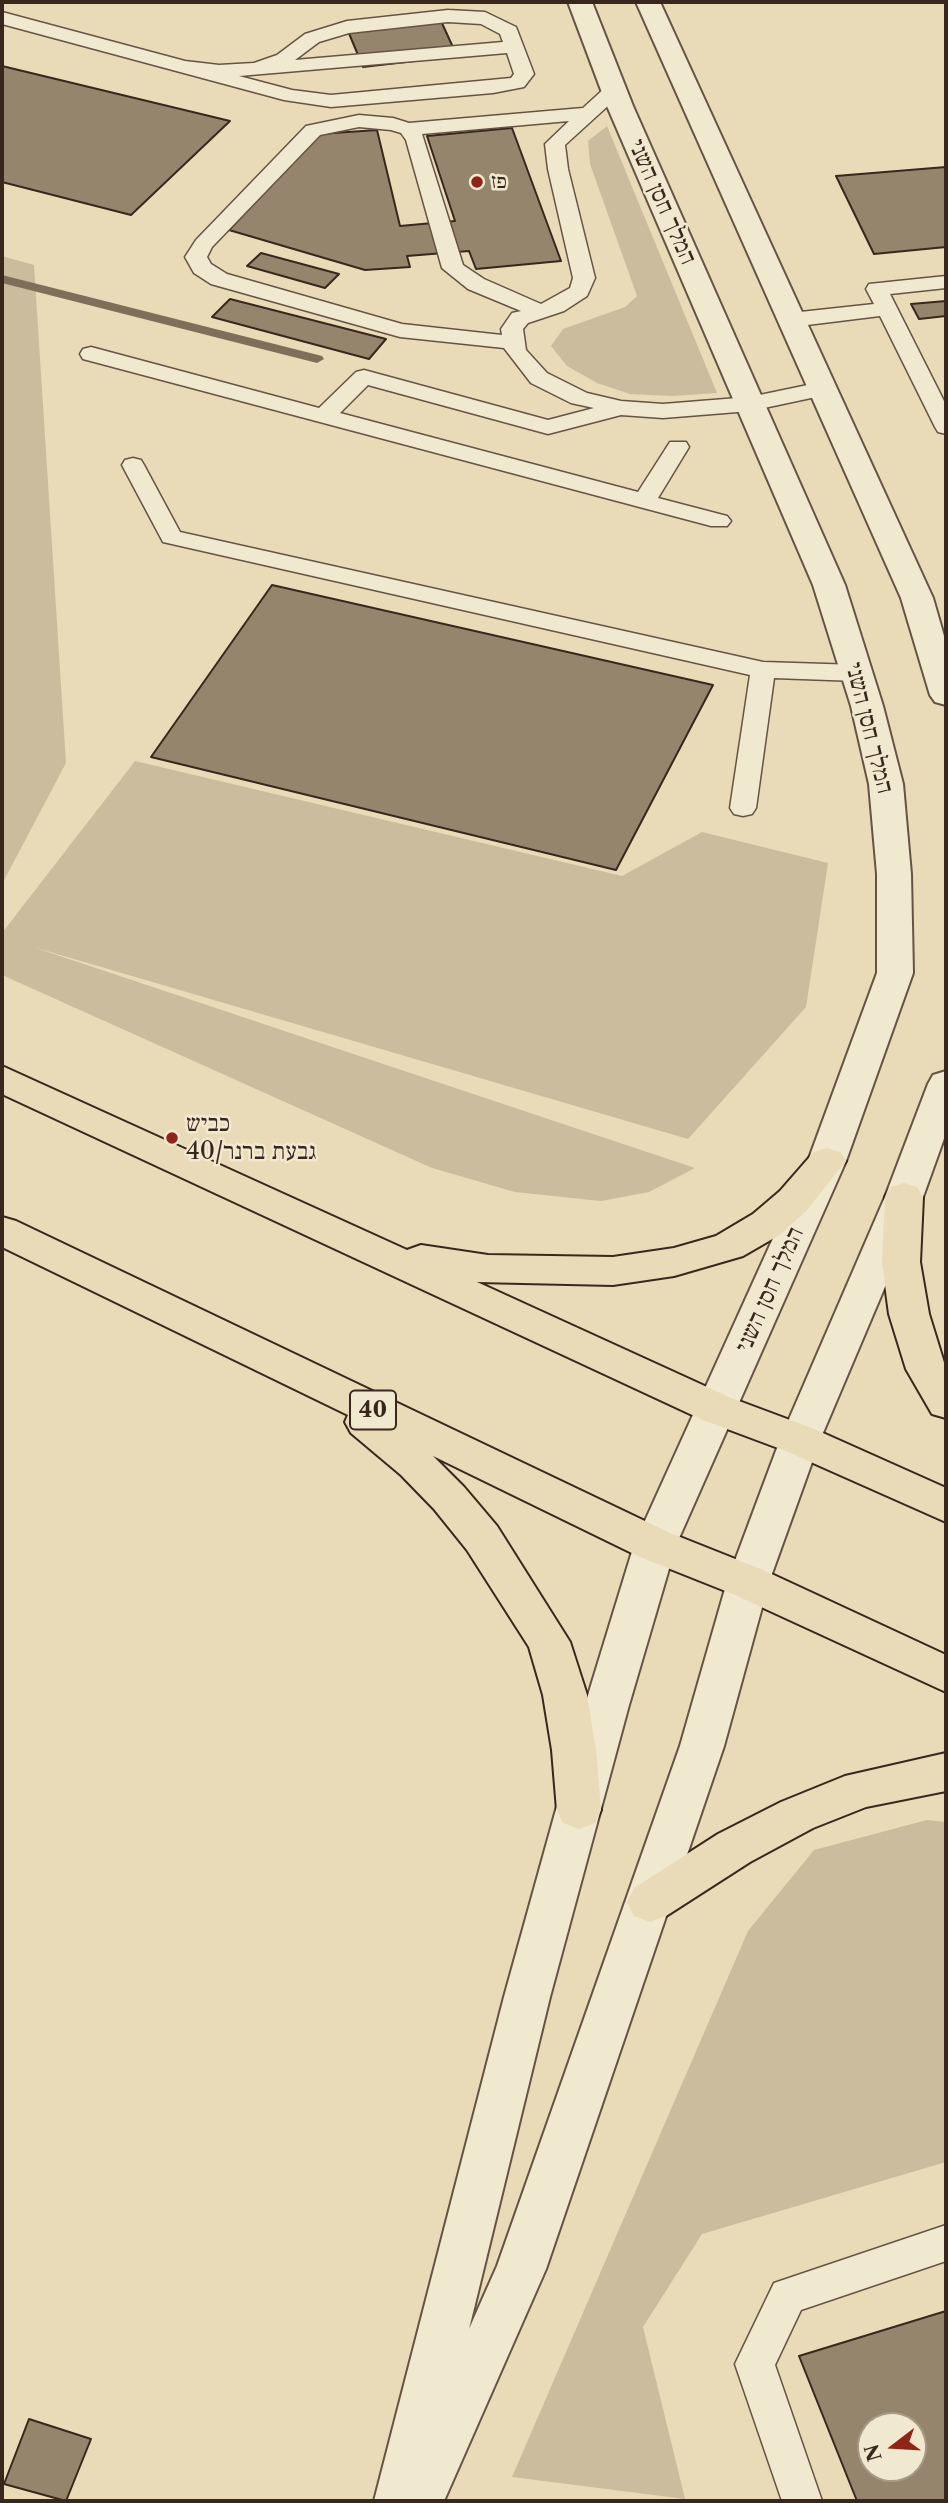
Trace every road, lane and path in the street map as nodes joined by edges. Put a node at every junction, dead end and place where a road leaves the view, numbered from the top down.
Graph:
1 (580, 2) edge
2 (648, 2) edge
3 (2, 18) edge
4 (515, 47) junction
5 (184, 67) junction
6 (257, 69) junction
7 (614, 90) junction
8 (590, 113) junction
9 (408, 129) junction
10 (946, 282) edge
11 (887, 309) junction
12 (540, 311) junction
13 (791, 320) junction
14 (514, 342) junction
15 (91, 354) dead end
16 (822, 389) junction
17 (750, 404) junction
18 (621, 408) junction
19 (324, 416) junction
20 (946, 427) edge
21 (678, 447) dead end
22 (134, 465) dead end
23 (644, 501) junction
24 (719, 521) dead end
25 (942, 666) edge
26 (763, 670) junction
27 (857, 673) junction
28 (946, 695) edge
29 (743, 808) dead end
30 (2, 1079) edge
31 (946, 1084) edge
32 (827, 1161) junction
33 (904, 1197) junction
34 (2, 1231) edge
35 (372, 1250) junction
36 (286, 1368) junction
37 (946, 1403) edge
38 (717, 1409) junction
39 (800, 1440) junction
40 (946, 1506) edge
41 (654, 1545) junction
42 (748, 1582) junction
43 (946, 1674) edge
44 (946, 1772) edge
45 (579, 1810) junction
46 (650, 1902) junction
47 (946, 2244) edge
48 (400, 2501) edge
49 (417, 2501) edge
50 (802, 2501) edge

1 - 7 street, המלך חסן השני
2 - 13 street
3 - 5 lane
4 - 5 lane
4 - 6 lane
4 - 6 lane
5 - 6 lane
7 - 8 lane
7 - 17 street, המלך חסן השני
8 - 9 lane
8 - 12 lane
9 - 12 lane
9 - 14 lane
10 - 11 lane
11 - 13 lane
11 - 20 lane
12 - 14 lane
13 - 16 street
14 - 18 lane
15 - 19 lane
16 - 17 lane
16 - 25 street
17 - 18 lane
17 - 27 street, המלך חסן השני
18 - 19 lane
19 - 23 lane
21 - 23 lane
22 - 26 lane
23 - 24 lane
25 - 28 street
26 - 27 lane
26 - 29 lane
27 - 32 street, המלך חסן השני
30 - 35 highway
31 - 33 street
32 - 35 highway
32 - 38 street, המלך חסן השני
33 - 37 highway
33 - 39 street
34 - 36 highway, 40
35 - 38 highway
36 - 41 highway, 40
36 - 45 highway
38 - 39 highway
38 - 41 street, המלך חסן השני
39 - 40 highway
39 - 42 street
41 - 42 highway, 40
41 - 45 street, המלך חסן השני
42 - 43 highway, 40
42 - 46 street
44 - 46 highway
45 - 48 street, המלך חסן השני
46 - 49 street
47 - 50 lane

